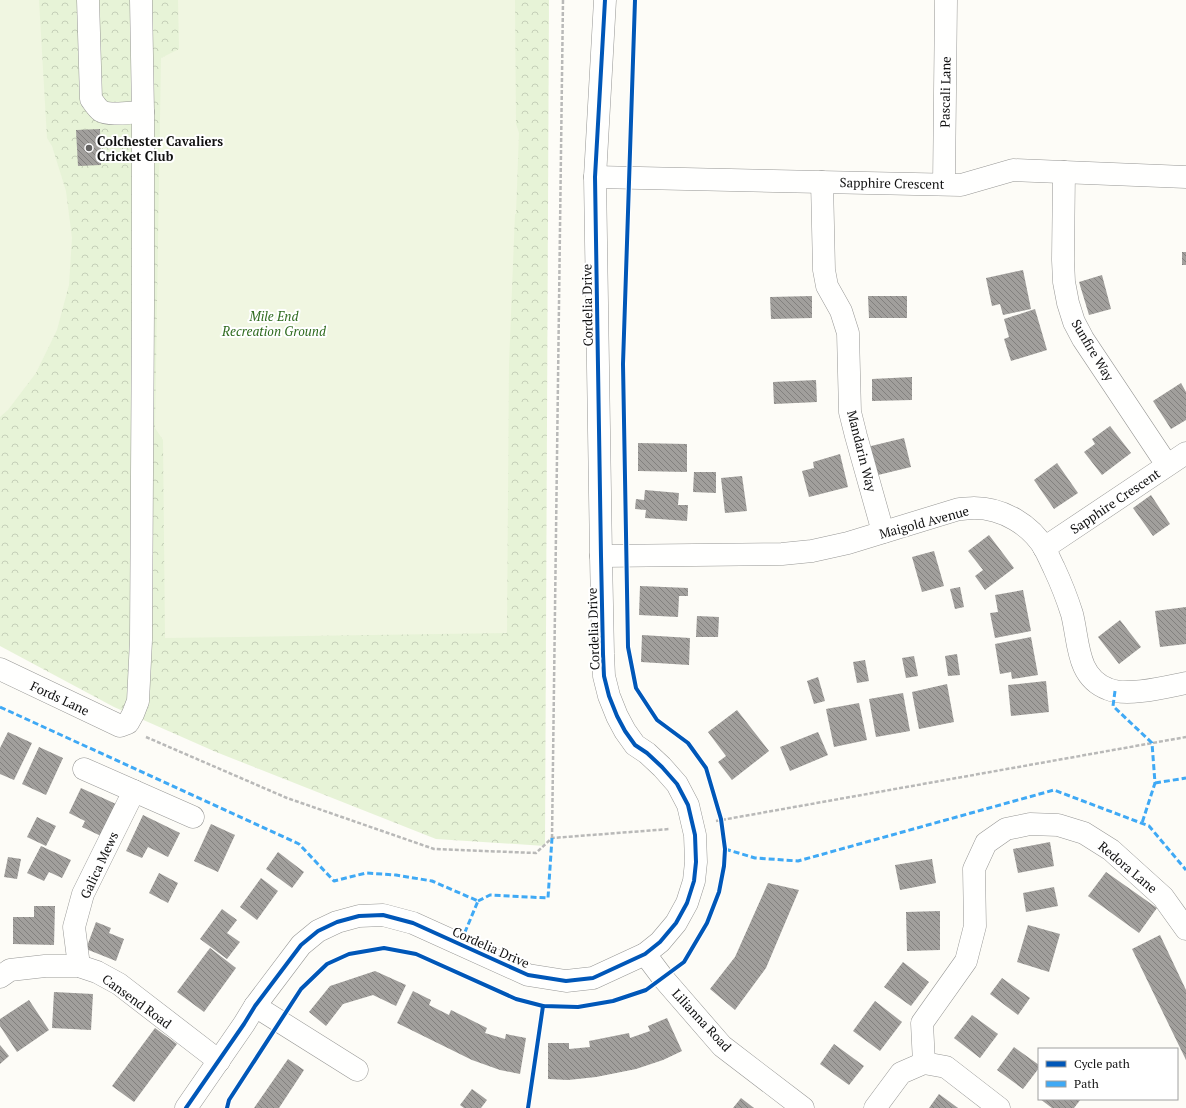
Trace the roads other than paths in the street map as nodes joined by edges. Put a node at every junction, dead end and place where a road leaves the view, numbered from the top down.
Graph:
1 (88, 0) edge
2 (141, 0) edge
3 (605, 0) edge
4 (946, 0) edge
5 (143, 112) junction
6 (1064, 172) junction
7 (596, 177) junction
8 (1186, 177) edge
9 (822, 182) junction
10 (944, 184) junction
11 (1186, 453) edge
12 (1167, 465) junction
13 (884, 532) junction
14 (1044, 548) junction
15 (601, 556) junction
16 (0, 669) edge
17 (1186, 683) edge
18 (84, 769) dead end
19 (134, 792) junction
20 (193, 817) dead end
21 (1186, 929) edge
22 (645, 954) junction
23 (79, 966) junction
24 (0, 977) edge
25 (255, 1006) junction
26 (219, 1061) junction
27 (924, 1063) junction
28 (356, 1070) dead end
29 (186, 1108) edge
30 (803, 1108) edge
31 (875, 1108) edge
32 (999, 1108) edge

1 - 5 street
2 - 5 street
3 - 7 street, Cordelia Drive
4 - 10 street, Pascali Lane
5 - 16 street, Fords Lane
6 - 8 street, Sapphire Crescent
6 - 10 street, Sapphire Crescent
6 - 12 street, Sunfire Way
7 - 9 street, Sapphire Crescent
7 - 15 street, Cordelia Drive
9 - 10 street, Sapphire Crescent
9 - 13 street, Mandarin Way
11 - 12 street, Sapphire Crescent
12 - 14 street, Sapphire Crescent
13 - 14 street, Maigold Avenue
13 - 15 street, Maigold Avenue
14 - 17 street, Maigold Avenue
15 - 22 street, Cordelia Drive
18 - 19 street
19 - 20 street
19 - 23 street, Galica Mews
21 - 27 street, Redora Lane
22 - 25 street, Cordelia Drive
22 - 30 street, Lilianna Road
23 - 24 street, Cansend Road
23 - 26 street, Cansend Road
25 - 26 street, Cordelia Drive
25 - 28 street
26 - 29 street, Cordelia Drive
27 - 31 street
27 - 32 street

